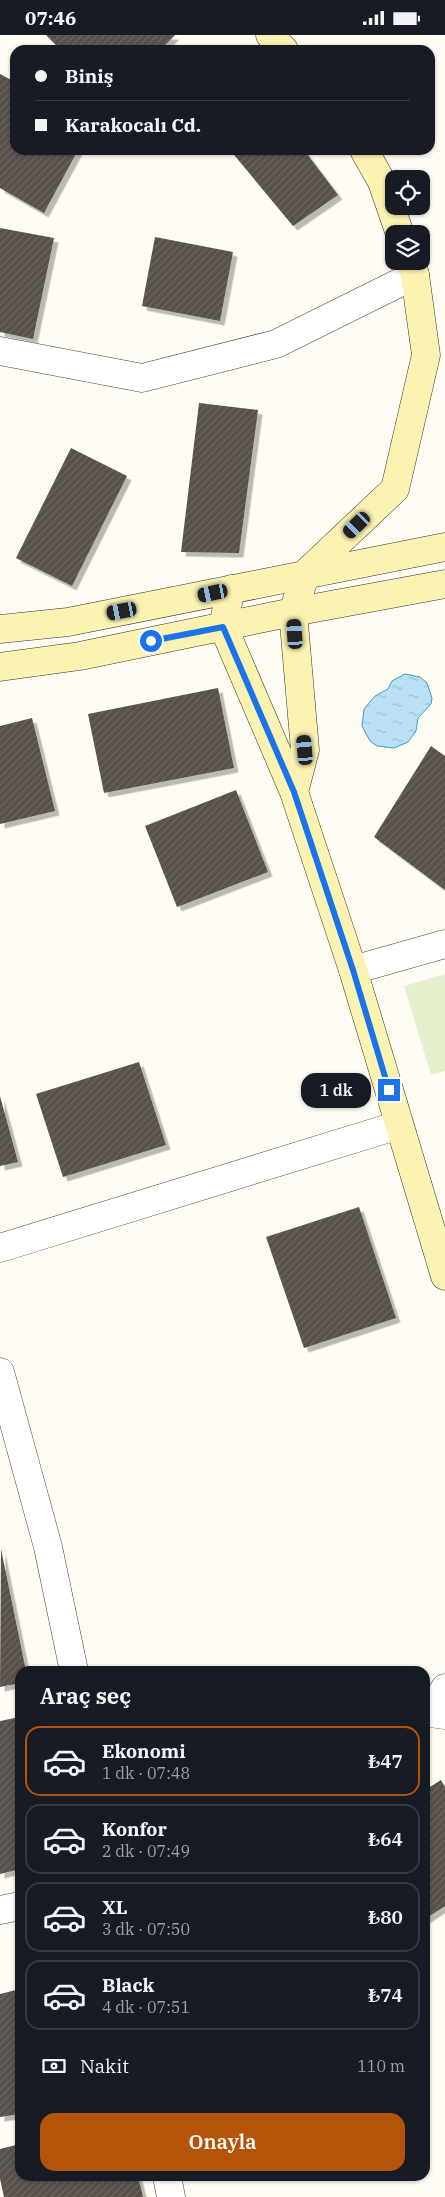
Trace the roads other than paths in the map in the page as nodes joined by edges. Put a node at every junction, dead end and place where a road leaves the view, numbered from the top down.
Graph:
1 (270, 35) edge
2 (279, 45) edge
3 (367, 155) edge
4 (397, 225) edge
5 (408, 270) edge
6 (412, 270) edge
7 (0, 351) edge
8 (445, 547) edge
9 (306, 573) junction
10 (445, 584) edge
11 (231, 589) junction
12 (293, 612) junction
13 (223, 627) junction
14 (0, 629) edge
15 (0, 667) edge
16 (294, 792) junction
17 (445, 943) edge
18 (353, 970) junction
19 (399, 1125) junction
20 (0, 1248) edge
21 (445, 1275) edge
22 (0, 1372) edge
23 (73, 1666) edge
24 (445, 1688) edge
25 (433, 1715) edge
26 (15, 1907) edge
27 (0, 1910) edge
28 (169, 2181) edge
29 (171, 2197) edge

1 - 2 street
3 - 4 street
5 - 7 street
6 - 9 street
8 - 9 street
9 - 11 street
9 - 12 street
10 - 12 street
11 - 13 street
11 - 14 street
12 - 13 street
12 - 16 street
13 - 15 street
13 - 16 street
16 - 18 street
17 - 18 street
18 - 19 street
19 - 20 street
19 - 21 street
22 - 23 street
24 - 25 street
26 - 27 street
28 - 29 street

